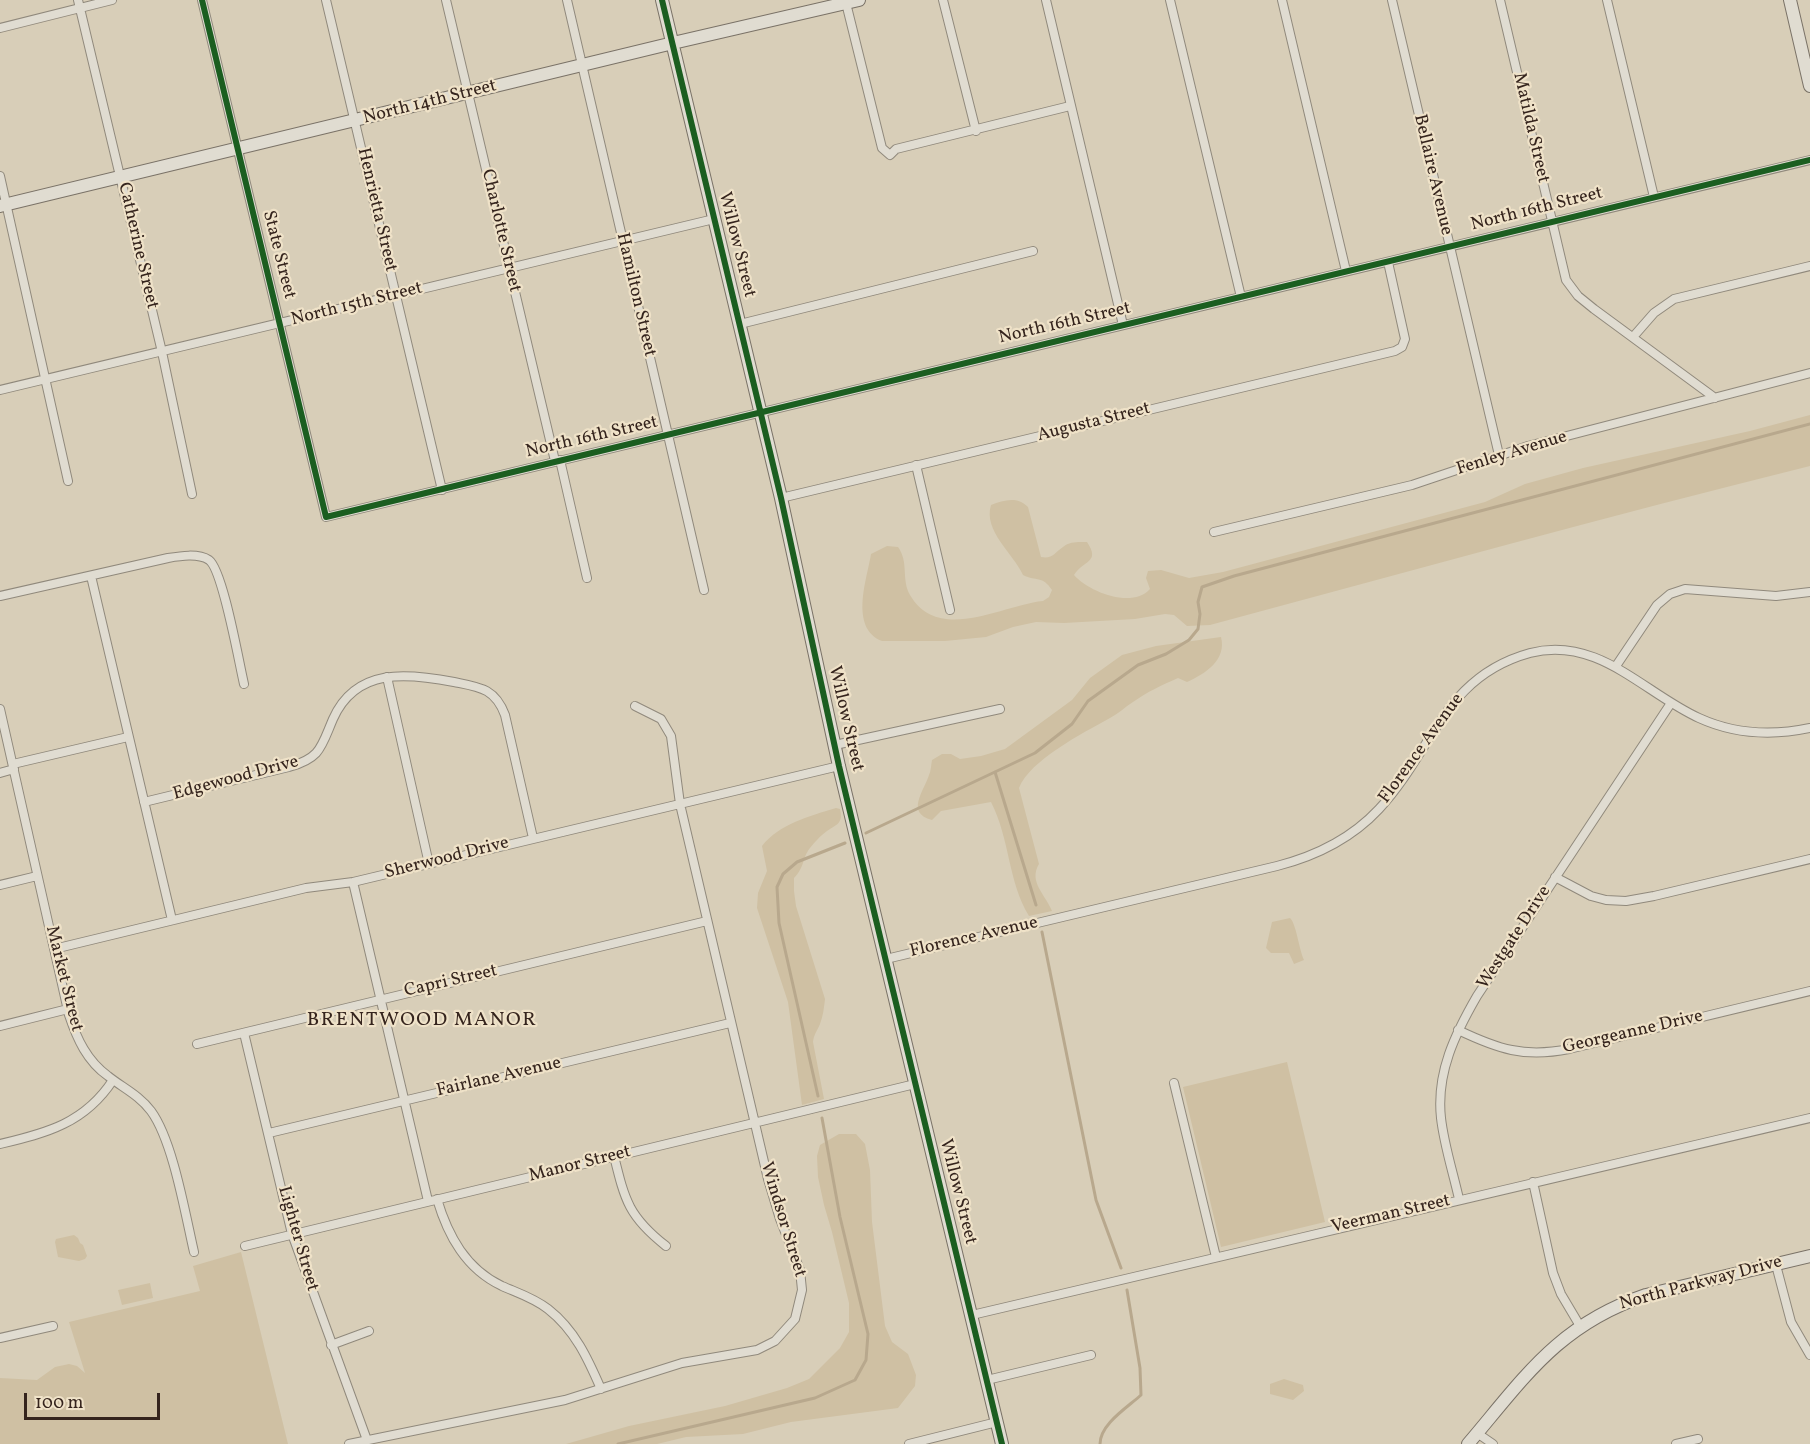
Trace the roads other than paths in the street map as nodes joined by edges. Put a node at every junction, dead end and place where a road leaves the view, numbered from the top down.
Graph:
1 (112, 0) edge
2 (202, 0) edge
3 (326, 0) edge
4 (446, 0) edge
5 (567, 0) edge
6 (662, 0) edge
7 (859, 0) edge
8 (943, 0) edge
9 (1046, 0) edge
10 (1170, 0) edge
11 (1282, 0) edge
12 (1392, 0) edge
13 (1500, 0) edge
14 (1607, 0) edge
15 (1790, 0) edge
16 (846, 3) junction
17 (79, 4) edge
18 (0, 28) edge
19 (673, 43) junction
20 (582, 66) junction
21 (1810, 86) edge
22 (467, 94) junction
23 (1070, 106) junction
24 (355, 122) junction
25 (976, 131) junction
26 (237, 150) junction
27 (1810, 160) edge
28 (0, 176) edge
29 (120, 178) junction
30 (1654, 197) junction
31 (3, 205) edge
32 (714, 219) junction
33 (1552, 223) junction
34 (623, 241) junction
35 (1449, 247) junction
36 (1033, 251) dead end
37 (1388, 262) junction
38 (1810, 266) edge
39 (509, 269) junction
40 (1346, 271) junction
41 (396, 295) junction
42 (1241, 297) junction
43 (279, 324) junction
44 (740, 324) junction
45 (1123, 325) junction
46 (1633, 337) junction
47 (162, 352) junction
48 (1810, 373) edge
49 (46, 379) junction
50 (0, 390) edge
51 (1716, 398) junction
52 (761, 412) junction
53 (669, 435) junction
54 (1499, 455) junction
55 (557, 461) junction
56 (916, 465) junction
57 (68, 481) dead end
58 (442, 490) junction
59 (192, 494) dead end
60 (781, 498) junction
61 (326, 517) joint
62 (1214, 532) dead end
63 (91, 576) junction
64 (588, 578) dead end
65 (704, 590) dead end
66 (1810, 592) edge
67 (0, 596) edge
68 (950, 610) dead end
69 (1616, 666) junction
70 (387, 677) junction
71 (244, 684) dead end
72 (1671, 703) junction
73 (635, 706) dead end
74 (0, 709) edge
75 (1000, 709) dead end
76 (1810, 728) edge
77 (128, 737) junction
78 (835, 745) junction
79 (840, 766) junction
80 (13, 767) junction
81 (0, 773) edge
82 (144, 802) junction
83 (680, 804) junction
84 (533, 838) junction
85 (1810, 859) edge
86 (429, 864) junction
87 (37, 876) junction
88 (1555, 877) junction
89 (353, 882) junction
90 (0, 885) edge
91 (172, 920) junction
92 (707, 921) junction
93 (54, 949) junction
94 (886, 959) junction
95 (1810, 991) edge
96 (381, 998) junction
97 (68, 1009) junction
98 (730, 1023) junction
99 (0, 1026) edge
100 (1458, 1030) junction
101 (244, 1033) junction
102 (197, 1044) dead end
103 (113, 1080) junction
104 (1174, 1083) dead end
105 (915, 1084) junction
106 (404, 1101) junction
107 (1810, 1118) edge
108 (754, 1122) junction
109 (268, 1133) junction
110 (0, 1144) edge
111 (614, 1156) junction
112 (1533, 1182) junction
113 (1459, 1199) junction
114 (432, 1200) junction
115 (292, 1234) junction
116 (245, 1246) dead end
117 (666, 1246) dead end
118 (194, 1252) dead end
119 (1810, 1256) edge
120 (1216, 1257) junction
121 (1776, 1264) junction
122 (972, 1315) junction
123 (53, 1326) dead end
124 (1580, 1326) junction
125 (369, 1331) dead end
126 (0, 1338) edge
127 (331, 1345) junction
128 (1091, 1355) dead end
129 (1810, 1355) edge
130 (987, 1380) junction
131 (601, 1389) junction
132 (997, 1422) junction
133 (1477, 1433) junction
134 (1698, 1439) dead end
135 (367, 1440) junction
136 (349, 1444) edge
137 (909, 1444) edge
138 (1002, 1444) edge
139 (1468, 1444) edge
140 (1493, 1444) edge
141 (1676, 1444) edge

1 - 17 street
2 - 26 street, State Street
3 - 24 street, Henrietta Street
4 - 22 street, Charlotte Street
5 - 20 street, Hamilton Street
6 - 19 street, Willow Street
7 - 16 street, North 14th Street
8 - 25 street
9 - 23 street
10 - 42 street
11 - 40 street
12 - 35 street, Bellaire Avenue
13 - 33 street, Matilda Street
14 - 30 street
15 - 21 street
16 - 19 street, North 14th Street
16 - 25 street
17 - 18 street
17 - 29 street, Catherine Street
19 - 20 street, North 14th Street
19 - 32 street, Willow Street
20 - 22 street, North 14th Street
20 - 34 street, Hamilton Street
22 - 24 street, North 14th Street
22 - 39 street, Charlotte Street
23 - 25 street
23 - 45 street
24 - 26 street, North 14th Street
24 - 41 street, Henrietta Street
26 - 29 street, North 14th Street
26 - 43 street, State Street
27 - 30 street, North 16th Street
28 - 31 street
29 - 31 street, North 14th Street
29 - 47 street, Catherine Street
30 - 33 street, North 16th Street
31 - 49 street
32 - 34 street, North 15th Street
32 - 44 street, Willow Street
33 - 35 street, North 16th Street
33 - 46 street, Matilda Street
34 - 39 street, North 15th Street
34 - 53 street, Hamilton Street
35 - 37 street, North 16th Street
35 - 54 street, Bellaire Avenue
36 - 44 street
37 - 40 street, North 16th Street
37 - 56 street, Augusta Street
38 - 46 street
39 - 41 street, North 15th Street
39 - 55 street, Charlotte Street
40 - 42 street, North 16th Street
41 - 43 street, North 15th Street
41 - 58 street, Henrietta Street
42 - 45 street, North 16th Street
43 - 47 street, North 15th Street
43 - 61 street, State Street
44 - 52 street, Willow Street
45 - 52 street, North 16th Street
46 - 51 street, Matilda Street
47 - 49 street, North 15th Street
47 - 59 street, Catherine Street
48 - 51 street, Fenley Avenue
49 - 50 street, North 15th Street
49 - 57 street
51 - 54 street, Fenley Avenue
52 - 53 street, North 16th Street
52 - 60 street, Willow Street
53 - 55 street, North 16th Street
53 - 65 street, Hamilton Street
54 - 62 street, Fenley Avenue
55 - 58 street, North 16th Street
55 - 64 street, Charlotte Street
56 - 60 street, Augusta Street
56 - 68 street
58 - 61 street, North 16th Street
60 - 78 street, Willow Street
63 - 67 street
63 - 71 street
63 - 77 street
66 - 69 street
69 - 72 street, Florence Avenue
69 - 94 street, Florence Avenue
70 - 82 street, Edgewood Drive
70 - 84 street, Edgewood Drive
70 - 86 street
72 - 76 street, Florence Avenue
72 - 88 street, Westgate Drive
73 - 83 street, Windsor Street
74 - 80 street, Market Street
75 - 78 street
77 - 80 street
77 - 82 street
78 - 79 street, Willow Street
79 - 83 street, Sherwood Drive
79 - 94 street, Willow Street
80 - 81 street
80 - 87 street, Market Street
82 - 91 street
83 - 84 street, Sherwood Drive
83 - 92 street, Windsor Street
84 - 86 street, Sherwood Drive
85 - 88 street
86 - 89 street, Sherwood Drive
87 - 90 street
87 - 93 street, Market Street
88 - 100 street, Westgate Drive
89 - 91 street, Sherwood Drive
89 - 96 street
91 - 93 street, Sherwood Drive
92 - 96 street, Capri Street
92 - 98 street, Windsor Street
93 - 97 street, Market Street
94 - 105 street, Willow Street
95 - 100 street, Georgeanne Drive
96 - 101 street, Capri Street
96 - 106 street
97 - 99 street
97 - 103 street, Market Street
98 - 106 street, Fairlane Avenue
98 - 108 street, Windsor Street
100 - 113 street, Westgate Drive
101 - 102 street, Capri Street
101 - 109 street, Lighter Street
103 - 110 street
103 - 118 street, Market Street
104 - 120 street
105 - 108 street, Manor Street
105 - 122 street, Willow Street
106 - 109 street, Fairlane Avenue
106 - 114 street
107 - 112 street, Veerman Street
108 - 111 street, Manor Street
108 - 131 street, Windsor Street
109 - 115 street, Lighter Street
111 - 114 street, Manor Street
111 - 117 street
112 - 113 street, Veerman Street
112 - 124 street
113 - 120 street, Veerman Street
114 - 115 street, Manor Street
114 - 131 street
115 - 116 street, Manor Street
115 - 127 street, Lighter Street
119 - 121 street, North Parkway Drive
120 - 122 street, Veerman Street
121 - 124 street, North Parkway Drive
121 - 129 street
122 - 130 street, Willow Street
123 - 126 street
124 - 133 street, North Parkway Drive
125 - 127 street
127 - 135 street, Lighter Street
128 - 130 street
130 - 132 street, Willow Street
131 - 135 street, Windsor Street
132 - 137 street
132 - 138 street, Willow Street
133 - 139 street, North Parkway Drive
133 - 140 street
134 - 141 street
135 - 136 street, Windsor Street

